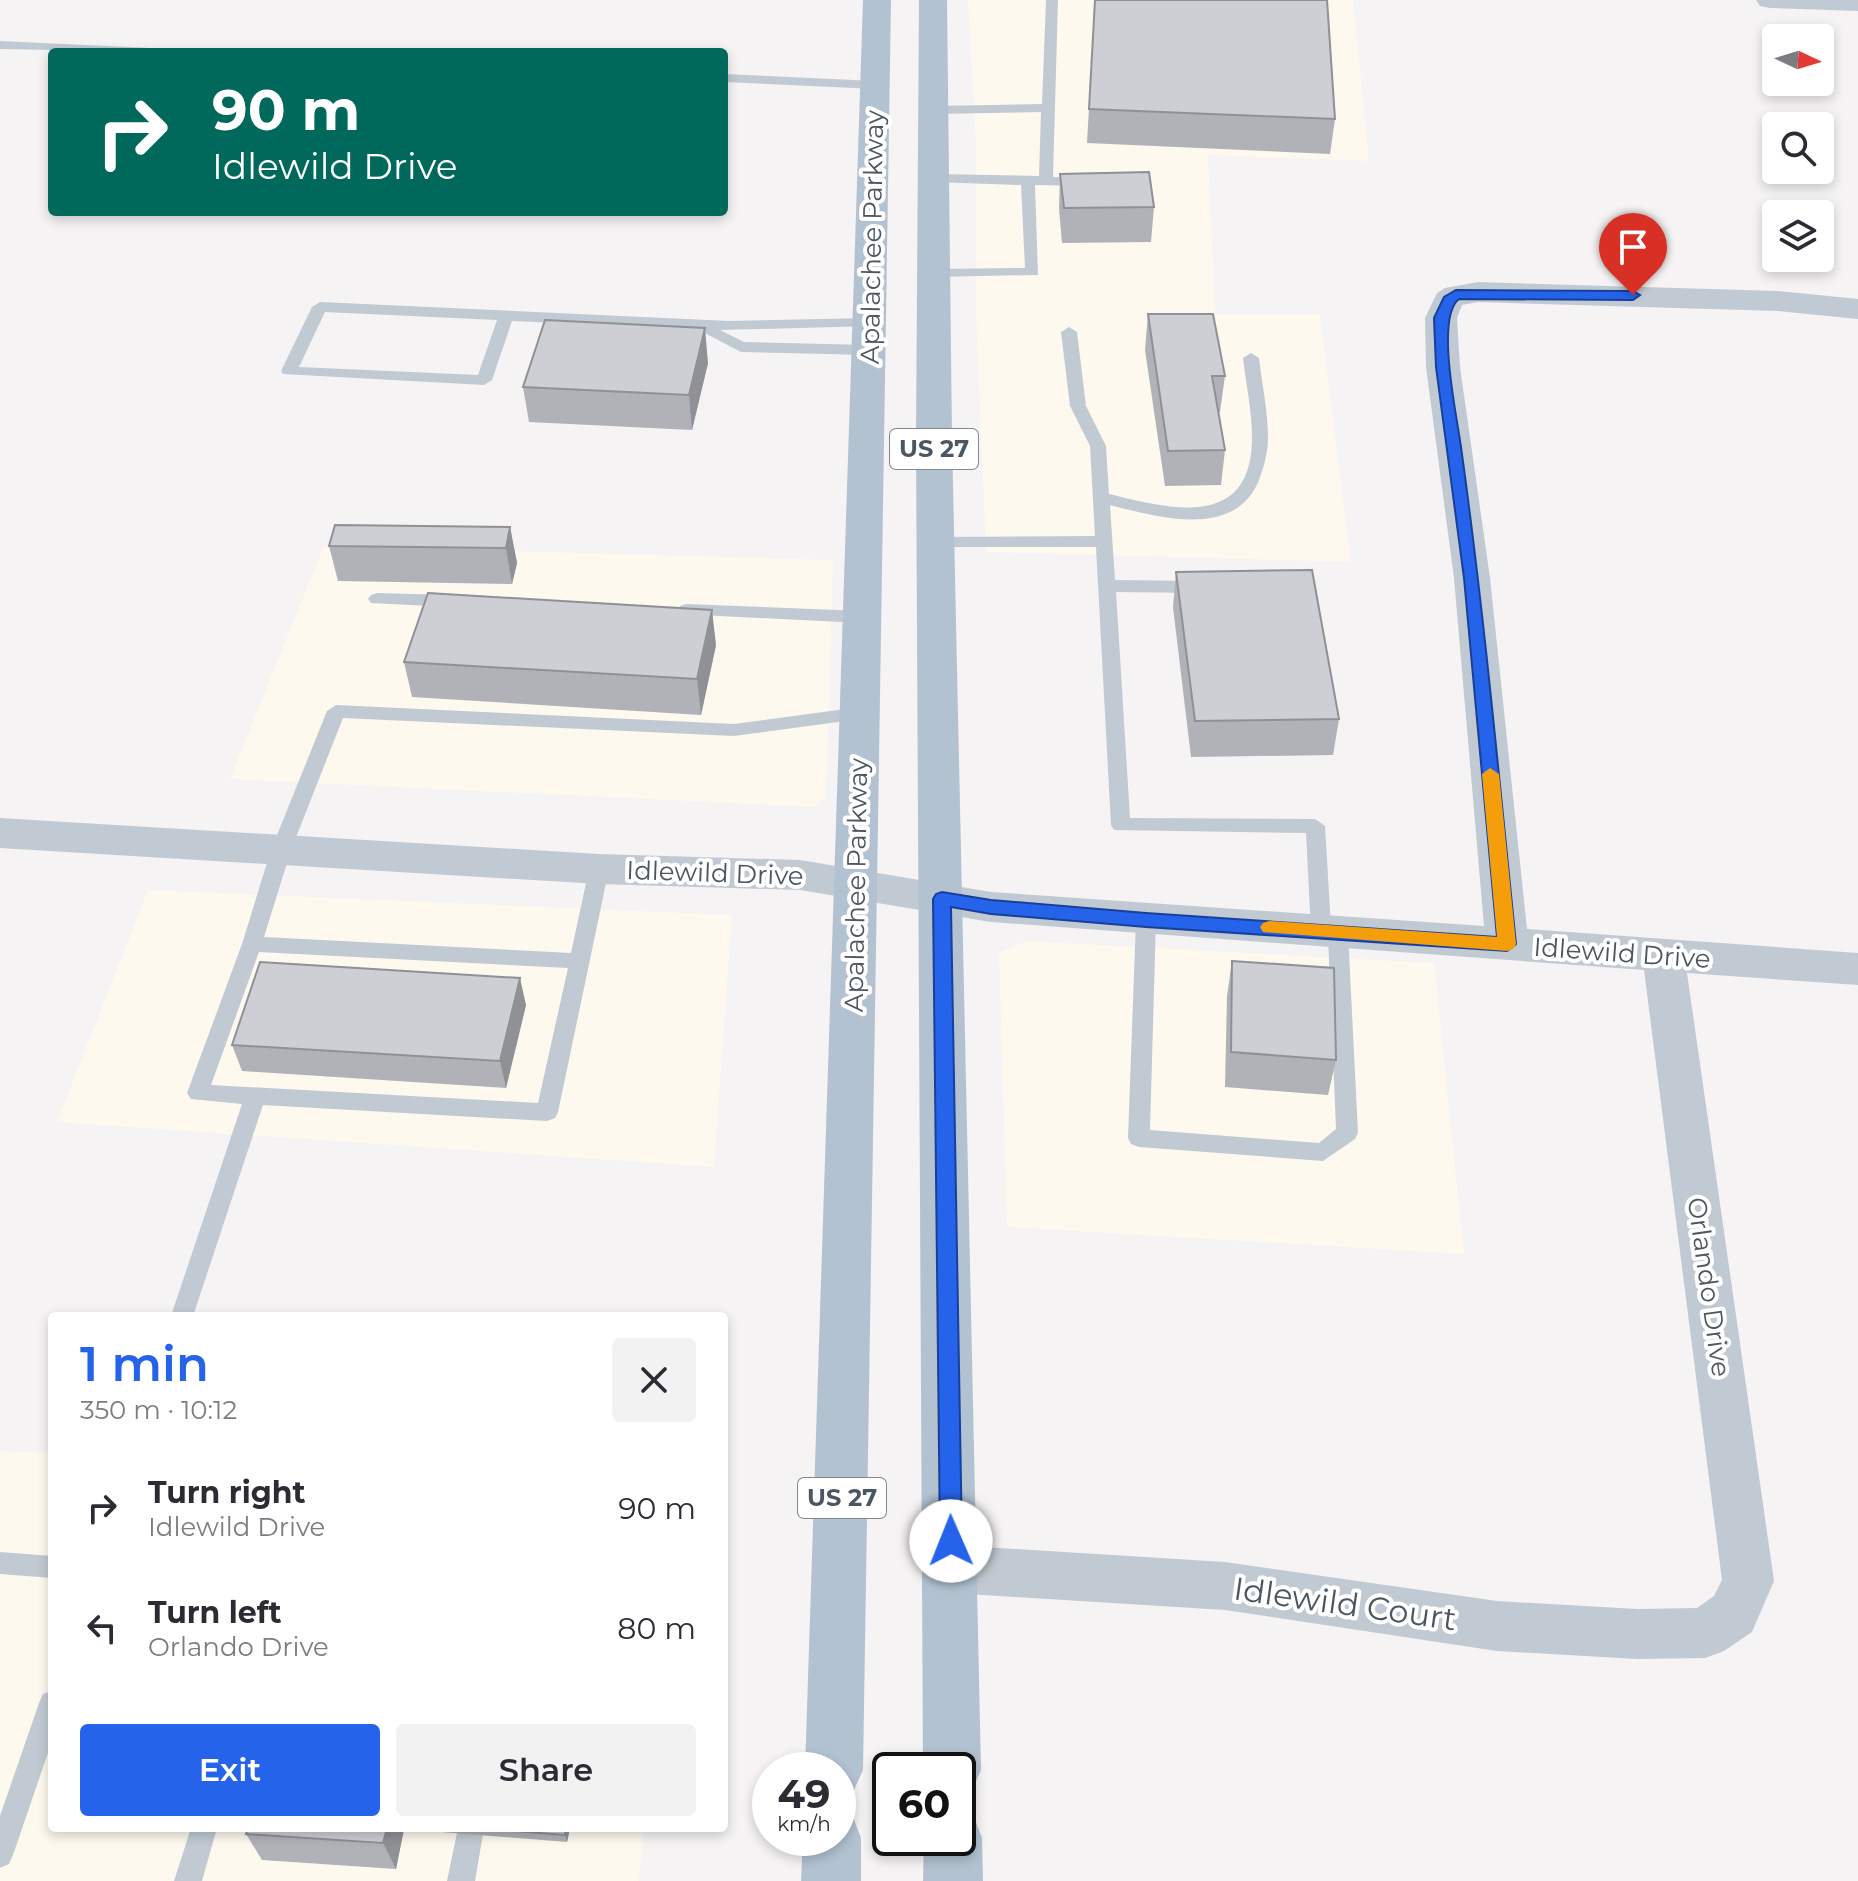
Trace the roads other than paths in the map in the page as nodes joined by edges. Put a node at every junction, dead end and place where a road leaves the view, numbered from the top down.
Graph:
1 (877, 0) edge
2 (933, 0) edge
3 (1052, 0) edge
4 (1770, 0) edge
5 (1858, 3) edge
6 (0, 45) edge
7 (64, 48) edge
8 (728, 82) edge
9 (875, 85) junction
10 (1048, 108) junction
11 (933, 110) junction
12 (934, 178) junction
13 (1028, 181) junction
14 (1046, 181) junction
15 (1107, 183) edge
16 (934, 274) junction
17 (1858, 309) edge
18 (506, 316) junction
19 (697, 325) junction
20 (1069, 332) dead end
21 (869, 336) junction
22 (1251, 358) dead end
23 (1101, 497) junction
24 (1104, 541) junction
25 (936, 542) junction
26 (1107, 586) junction
27 (1226, 587) edge
28 (377, 599) dead end
29 (471, 602) edge
30 (674, 610) edge
31 (862, 617) junction
32 (860, 713) junction
33 (0, 833) edge
34 (281, 850) junction
35 (599, 869) junction
36 (856, 884) junction
37 (942, 899) junction
38 (1146, 920) junction
39 (1330, 931) junction
40 (252, 944) junction
41 (1507, 944) junction
42 (1664, 957) junction
43 (579, 961) junction
44 (1858, 969) edge
45 (255, 1098) junction
46 (183, 1312) edge
47 (0, 1563) edge
48 (48, 1567) edge
49 (951, 1569) junction
50 (1733, 1614) joint
51 (48, 1715) edge
52 (834, 1752) edge
53 (952, 1752) edge
54 (203, 1832) edge
55 (470, 1832) edge
56 (0, 1855) edge
57 (832, 1856) edge
58 (953, 1856) edge
59 (188, 1881) edge
60 (461, 1881) edge
61 (831, 1881) edge
62 (953, 1881) edge

1 - 9 main road, Apalachee Parkway / US 27
2 - 11 main road, US 27
3 - 10 lane
4 - 5 street
6 - 7 lane
8 - 9 lane
9 - 21 main road, Apalachee Parkway / US 27
10 - 11 lane
10 - 14 lane
11 - 12 main road, US 27
12 - 13 lane
12 - 16 main road, US 27
13 - 14 lane
13 - 16 lane
14 - 15 lane
16 - 25 main road, US 27
17 - 41 street
18 - 18 lane
18 - 19 lane
19 - 21 lane
19 - 21 lane
20 - 23 lane
21 - 31 main road, Apalachee Parkway / US 27
22 - 23 lane
23 - 24 lane
24 - 25 lane
24 - 26 lane
25 - 37 main road, US 27
26 - 27 lane
26 - 39 lane
28 - 29 lane
30 - 31 lane
31 - 32 main road, Apalachee Parkway / US 27
32 - 34 lane
32 - 36 main road, Apalachee Parkway / US 27
33 - 34 street, Idlewild Drive
34 - 35 street, Idlewild Drive
34 - 40 lane
35 - 36 street, Idlewild Drive
35 - 43 lane
36 - 37 street, Idlewild Drive
36 - 52 main road, Apalachee Parkway / US 27
37 - 38 street, Idlewild Drive
37 - 49 main road, US 27
38 - 39 street, Idlewild Drive
38 - 39 lane
39 - 41 street, Idlewild Drive
40 - 43 lane
40 - 45 lane
41 - 42 street, Idlewild Drive
42 - 44 street, Idlewild Drive
42 - 50 street, Orlando Drive
43 - 45 lane
45 - 46 lane
47 - 48 lane
49 - 50 street, Idlewild Court
49 - 53 main road, US 27
51 - 56 lane
54 - 59 lane
55 - 60 lane
57 - 61 main road
58 - 62 main road

